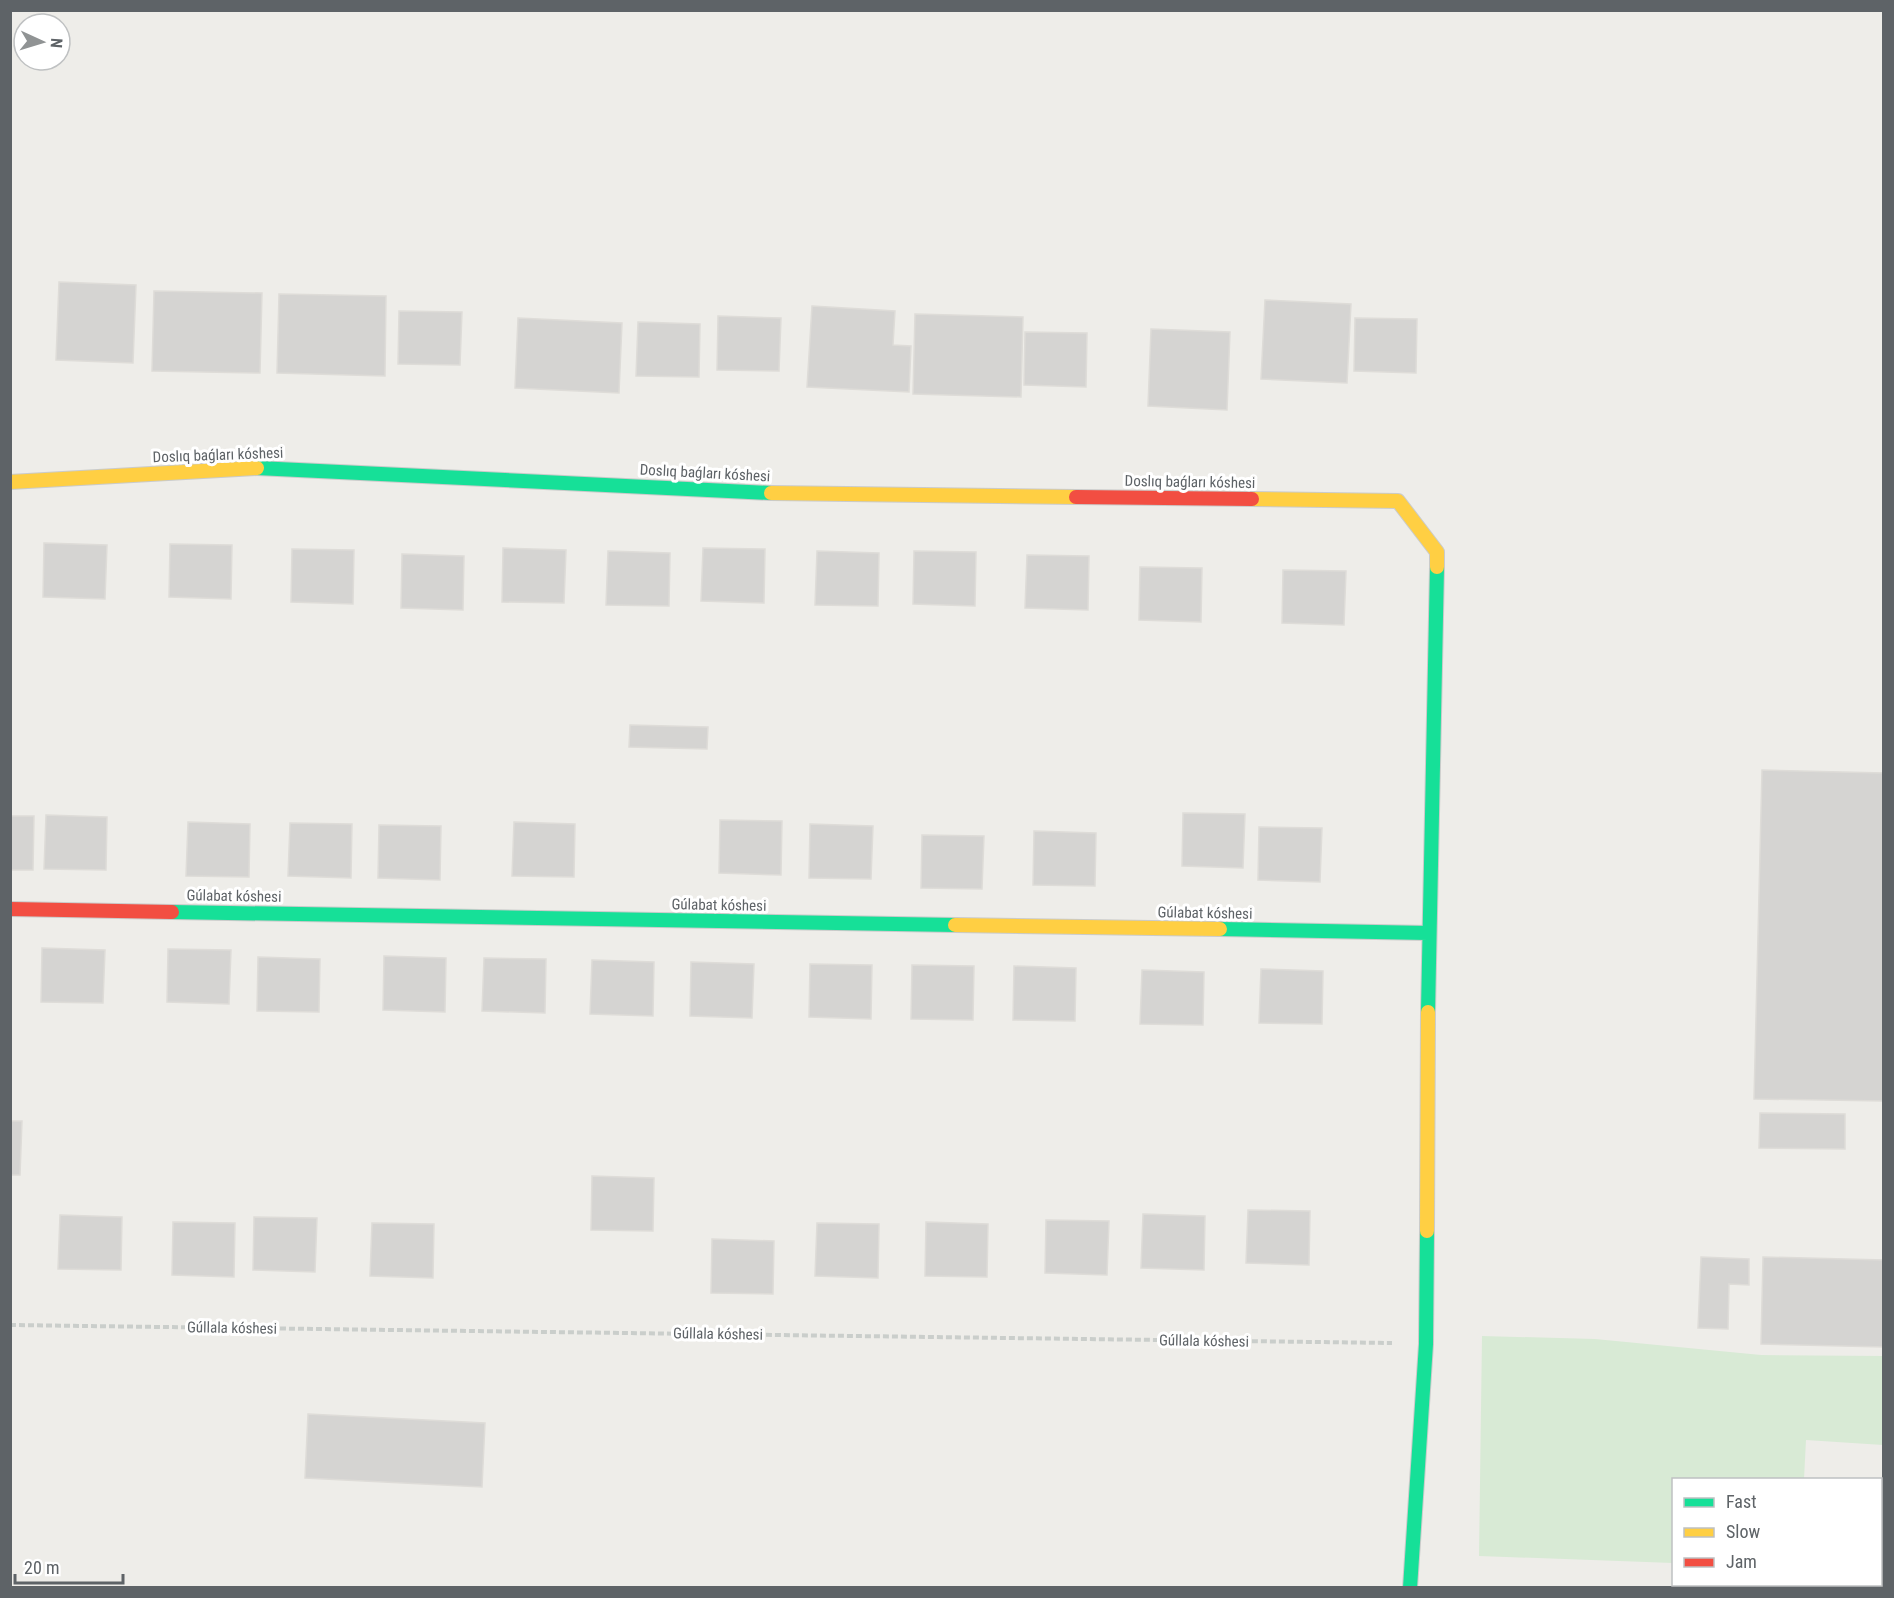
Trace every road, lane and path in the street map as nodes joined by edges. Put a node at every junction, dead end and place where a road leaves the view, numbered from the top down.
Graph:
1 (10, 482) edge
2 (10, 909) edge
3 (1428, 933) junction
4 (10, 1325) edge
5 (1426, 1344) junction
6 (1410, 1587) edge

1 - 3 street, Doslıq baǵları kóshesi
2 - 3 street, Gúlabat kóshesi
3 - 5 street
4 - 5 path, Gúllala kóshesi
5 - 6 street

